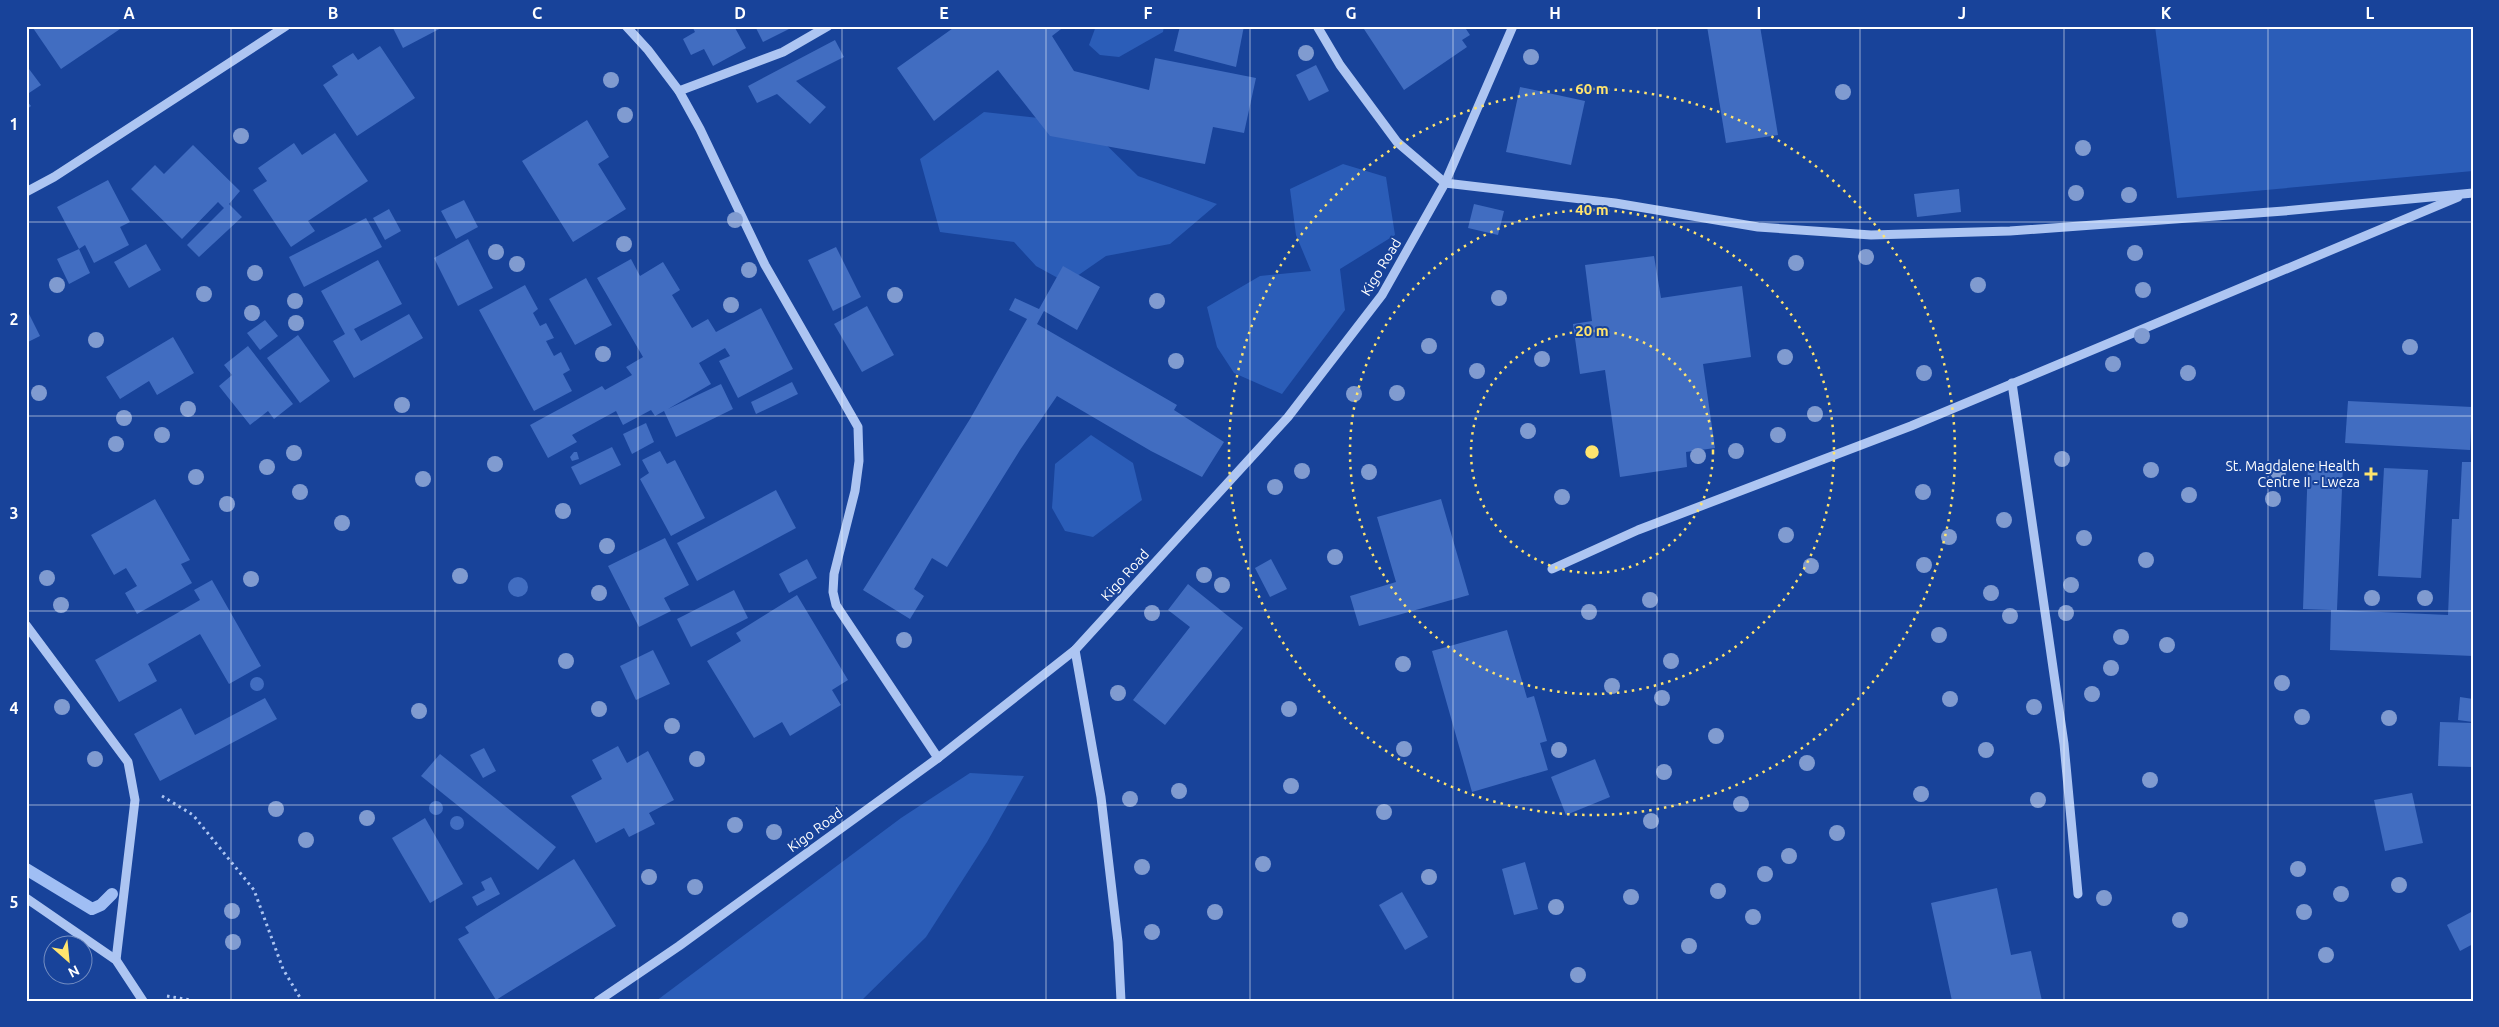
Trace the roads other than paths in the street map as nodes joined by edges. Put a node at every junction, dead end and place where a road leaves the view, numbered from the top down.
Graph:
1 (286, 26) edge
2 (626, 26) edge
3 (828, 26) edge
4 (1317, 26) edge
5 (1513, 26) edge
6 (679, 90) junction
7 (1445, 183) junction
8 (26, 192) edge
9 (2470, 193) edge
10 (2012, 383) junction
11 (1552, 569) dead end
12 (26, 625) edge
13 (1075, 650) junction
14 (938, 758) junction
15 (2078, 894) dead end
16 (26, 898) edge
17 (116, 960) junction
18 (143, 1001) edge
19 (598, 1001) edge
20 (1121, 1001) edge

1 - 8 street
2 - 6 street
3 - 6 street
4 - 7 street
5 - 7 street, Kigo Road
6 - 14 street
7 - 9 street
7 - 13 street, Kigo Road
9 - 10 street
10 - 11 street
10 - 15 street
12 - 17 street
13 - 14 street, Kigo Road
13 - 20 street
14 - 19 street, Kigo Road
16 - 17 street
17 - 18 street

